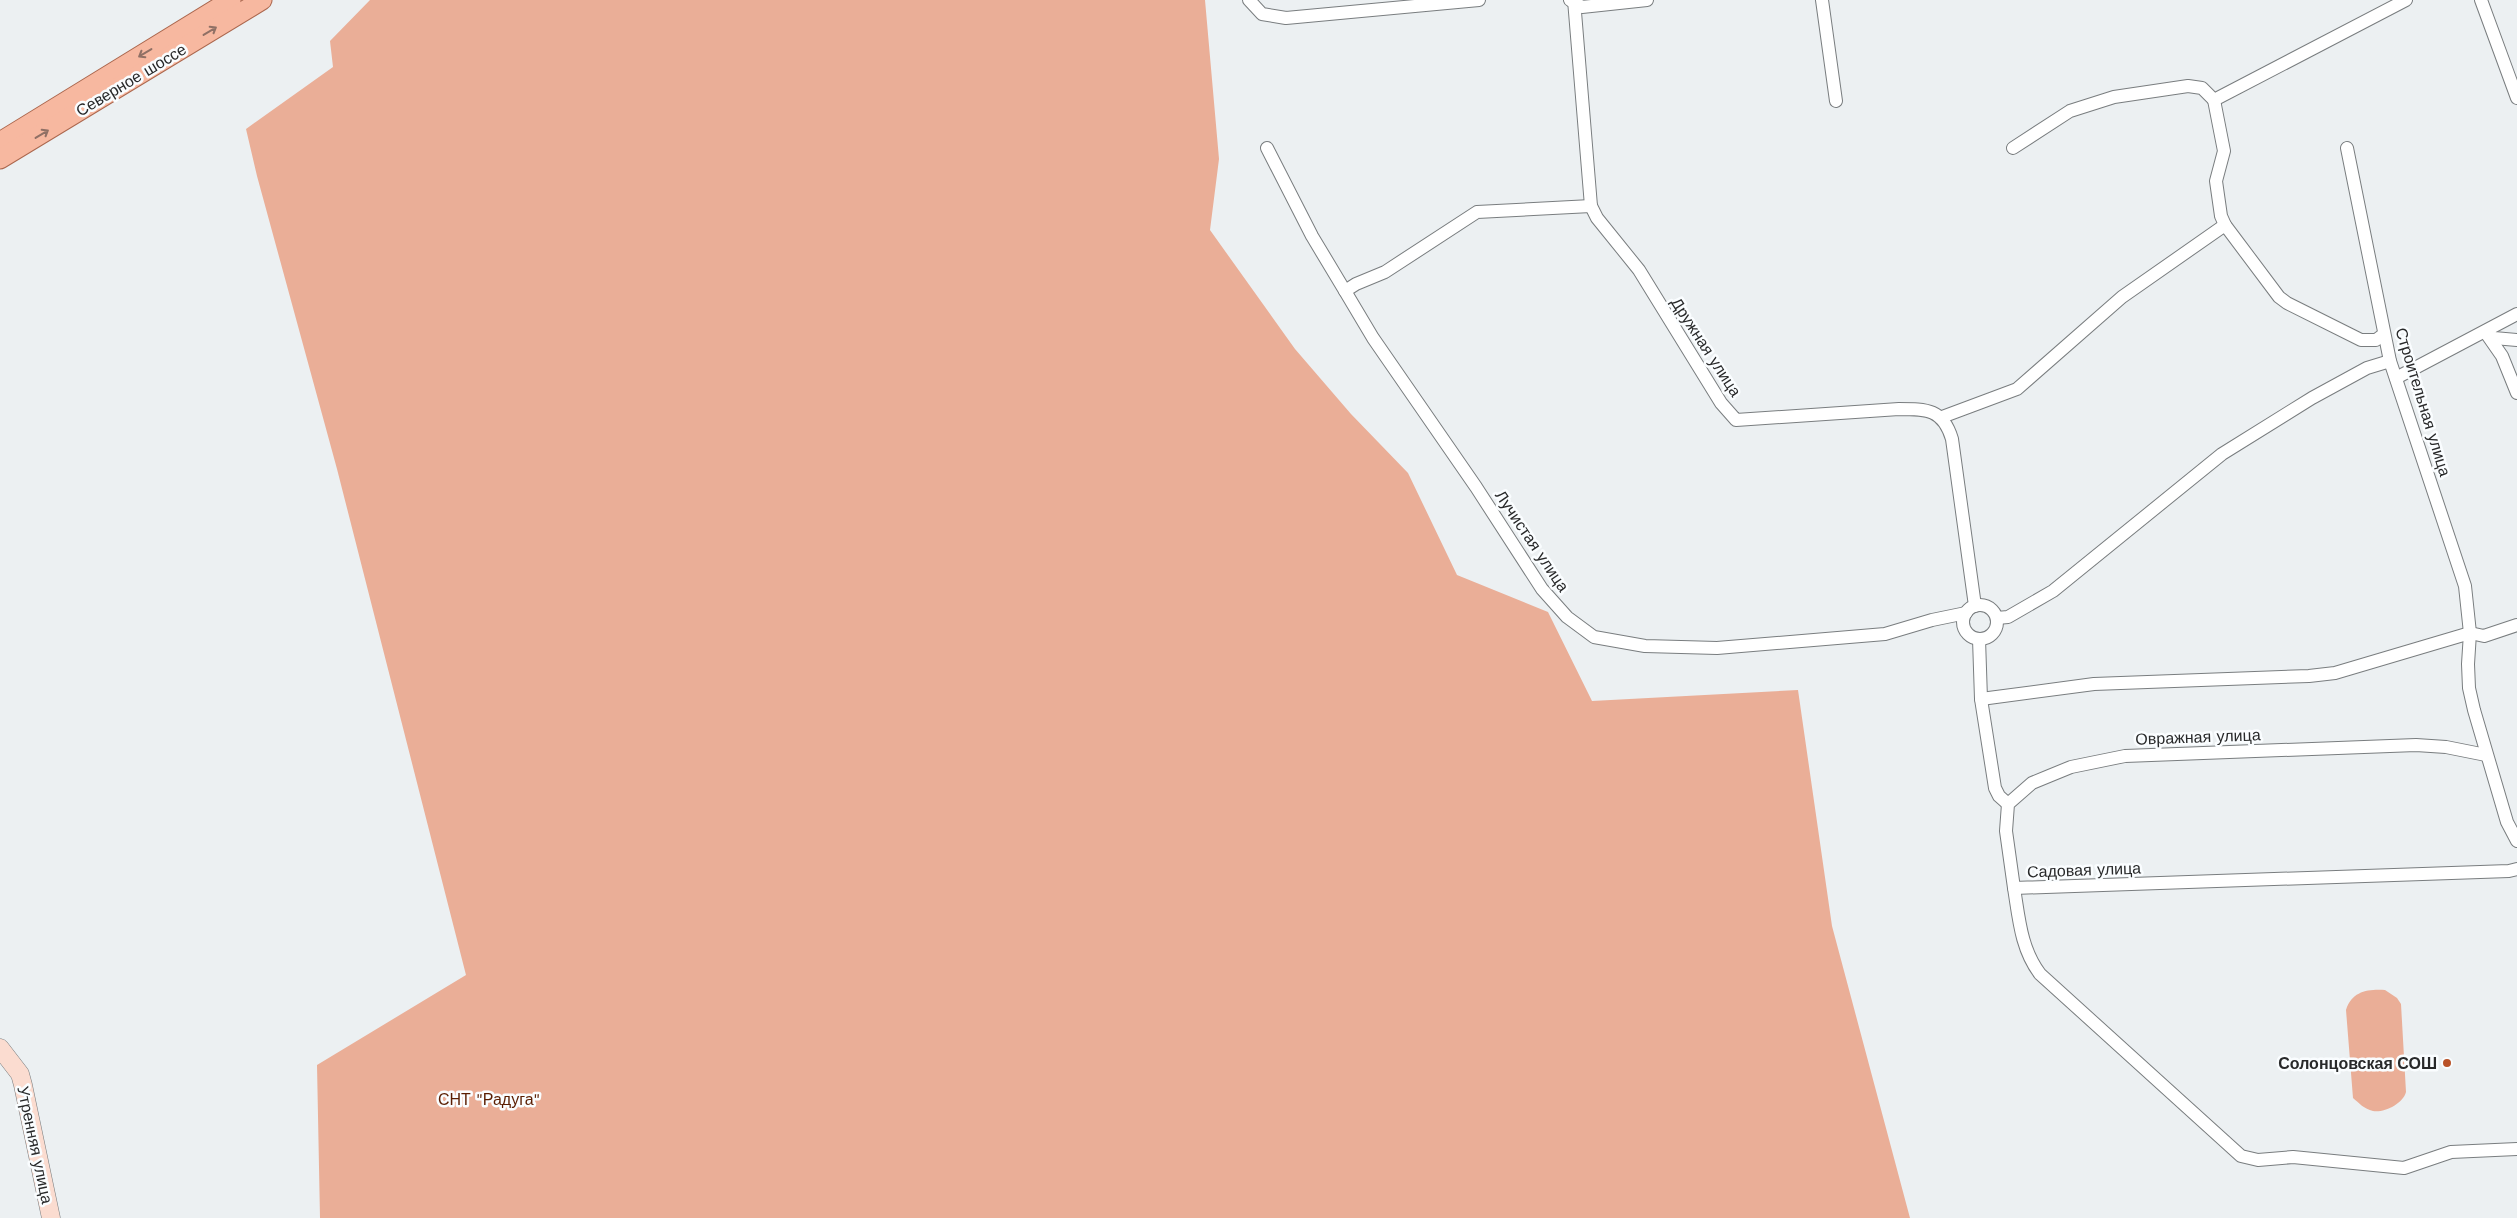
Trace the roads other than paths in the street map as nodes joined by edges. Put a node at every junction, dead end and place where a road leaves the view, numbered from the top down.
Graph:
1 (231, 0) edge
2 (262, 0) edge
3 (1479, 0) edge
4 (1647, 0) edge
5 (1822, 0) edge
6 (2406, 0) edge
7 (2480, 0) edge
8 (1572, 1) edge
9 (1252, 5) edge
10 (2517, 98) edge
11 (2214, 100) junction
12 (1836, 101) dead end
13 (0, 142) edge
14 (1267, 148) dead end
15 (2013, 148) dead end
16 (2347, 148) dead end
17 (0, 159) edge
18 (1591, 206) junction
19 (2225, 225) junction
20 (1345, 291) junction
21 (2517, 314) edge
22 (2486, 333) junction
23 (2384, 334) junction
24 (2517, 340) edge
25 (2390, 361) junction
26 (2396, 378) junction
27 (2517, 393) edge
28 (1942, 417) junction
29 (1970, 609) junction
30 (1997, 618) junction
31 (2517, 625) edge
32 (2470, 633) junction
33 (1979, 639) junction
34 (1981, 699) junction
35 (2486, 755) junction
36 (2008, 804) junction
37 (2517, 841) edge
38 (2517, 869) edge
39 (2014, 888) junction
40 (0, 1048) edge
41 (2517, 1149) edge
42 (51, 1218) edge

1 -> 13 main road, Северное шоссе
17 -> 2 main road, Северное шоссе
3 - 9 street
4 - 8 street
5 - 12 street
6 - 11 street
7 - 10 street
8 - 18 street, Дружная улица
11 - 15 street
11 - 19 street
14 - 20 street, Лучистая улица
16 - 23 street, Строительная улица
18 - 20 street
18 - 28 street, Дружная улица
19 - 23 street
19 - 28 street
20 - 29 street, Лучистая улица
21 - 22 street
22 - 24 street
22 - 26 street
22 - 27 street
23 - 25 street, Строительная улица
25 - 26 street, Строительная улица
25 - 30 street
26 - 32 street, Строительная улица
28 - 29 street
29 - 30 street
29 - 33 street
30 - 33 street
31 - 32 street
32 - 34 street
32 - 35 street, Строительная улица
33 - 34 street
34 - 36 street
35 - 36 street, Овражная улица
35 - 37 street, Строительная улица
36 - 39 street
38 - 39 street, Садовая улица
39 - 41 street, Садовая улица
40 - 42 street, Утренняя улица

